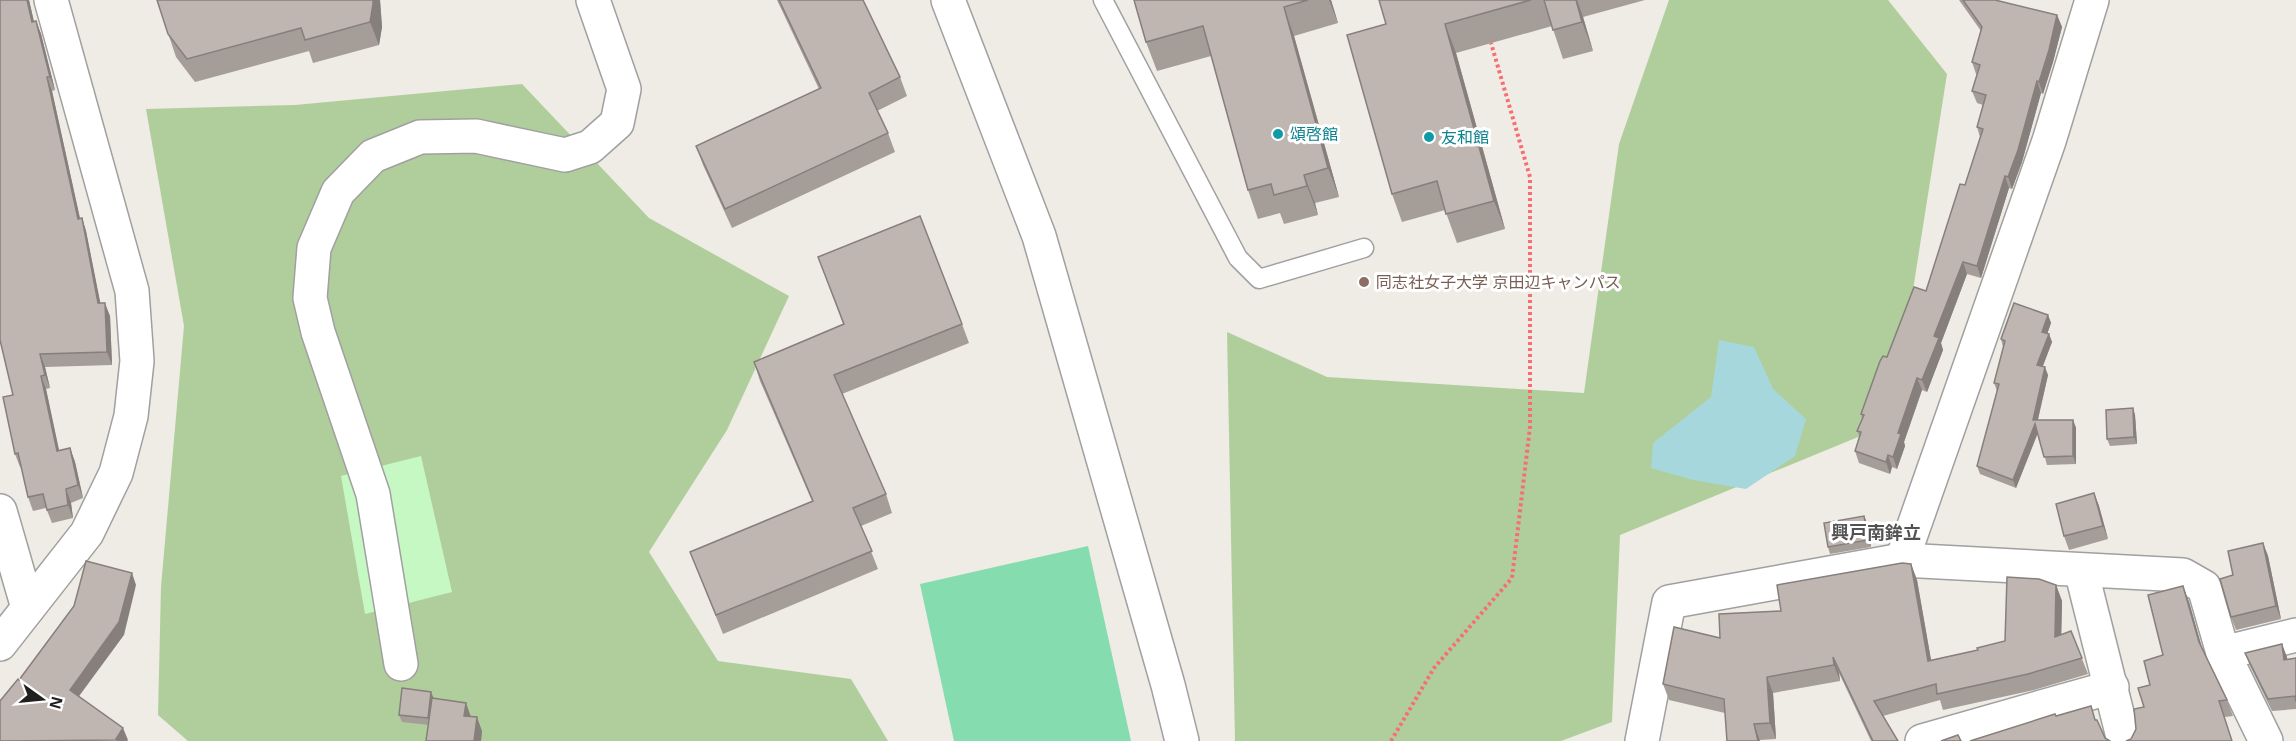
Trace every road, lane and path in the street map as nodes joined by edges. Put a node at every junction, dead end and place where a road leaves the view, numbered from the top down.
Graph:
1 (51, 0) edge
2 (593, 0) edge
3 (948, 0) edge
4 (1103, 0) edge
5 (2092, 0) edge
6 (1491, 43) edge
7 (1364, 248) dead end
8 (0, 511) edge
9 (1902, 560) junction
10 (2082, 570) junction
11 (28, 608) junction
12 (2296, 635) edge
13 (0, 644) edge
14 (2223, 653) junction
15 (401, 664) dead end
16 (2112, 687) junction
17 (1182, 741) edge
18 (1391, 741) edge
19 (1642, 741) edge
20 (1922, 741) edge
21 (2124, 741) edge
22 (2266, 741) edge

1 - 11 street
2 - 15 street
3 - 17 street
4 - 7 lane
5 - 9 street
6 - 18 path
8 - 11 street
9 - 10 street
9 - 19 street
10 - 14 street
10 - 16 street
11 - 13 street
12 - 14 street
14 - 22 street
16 - 20 street
16 - 21 street

